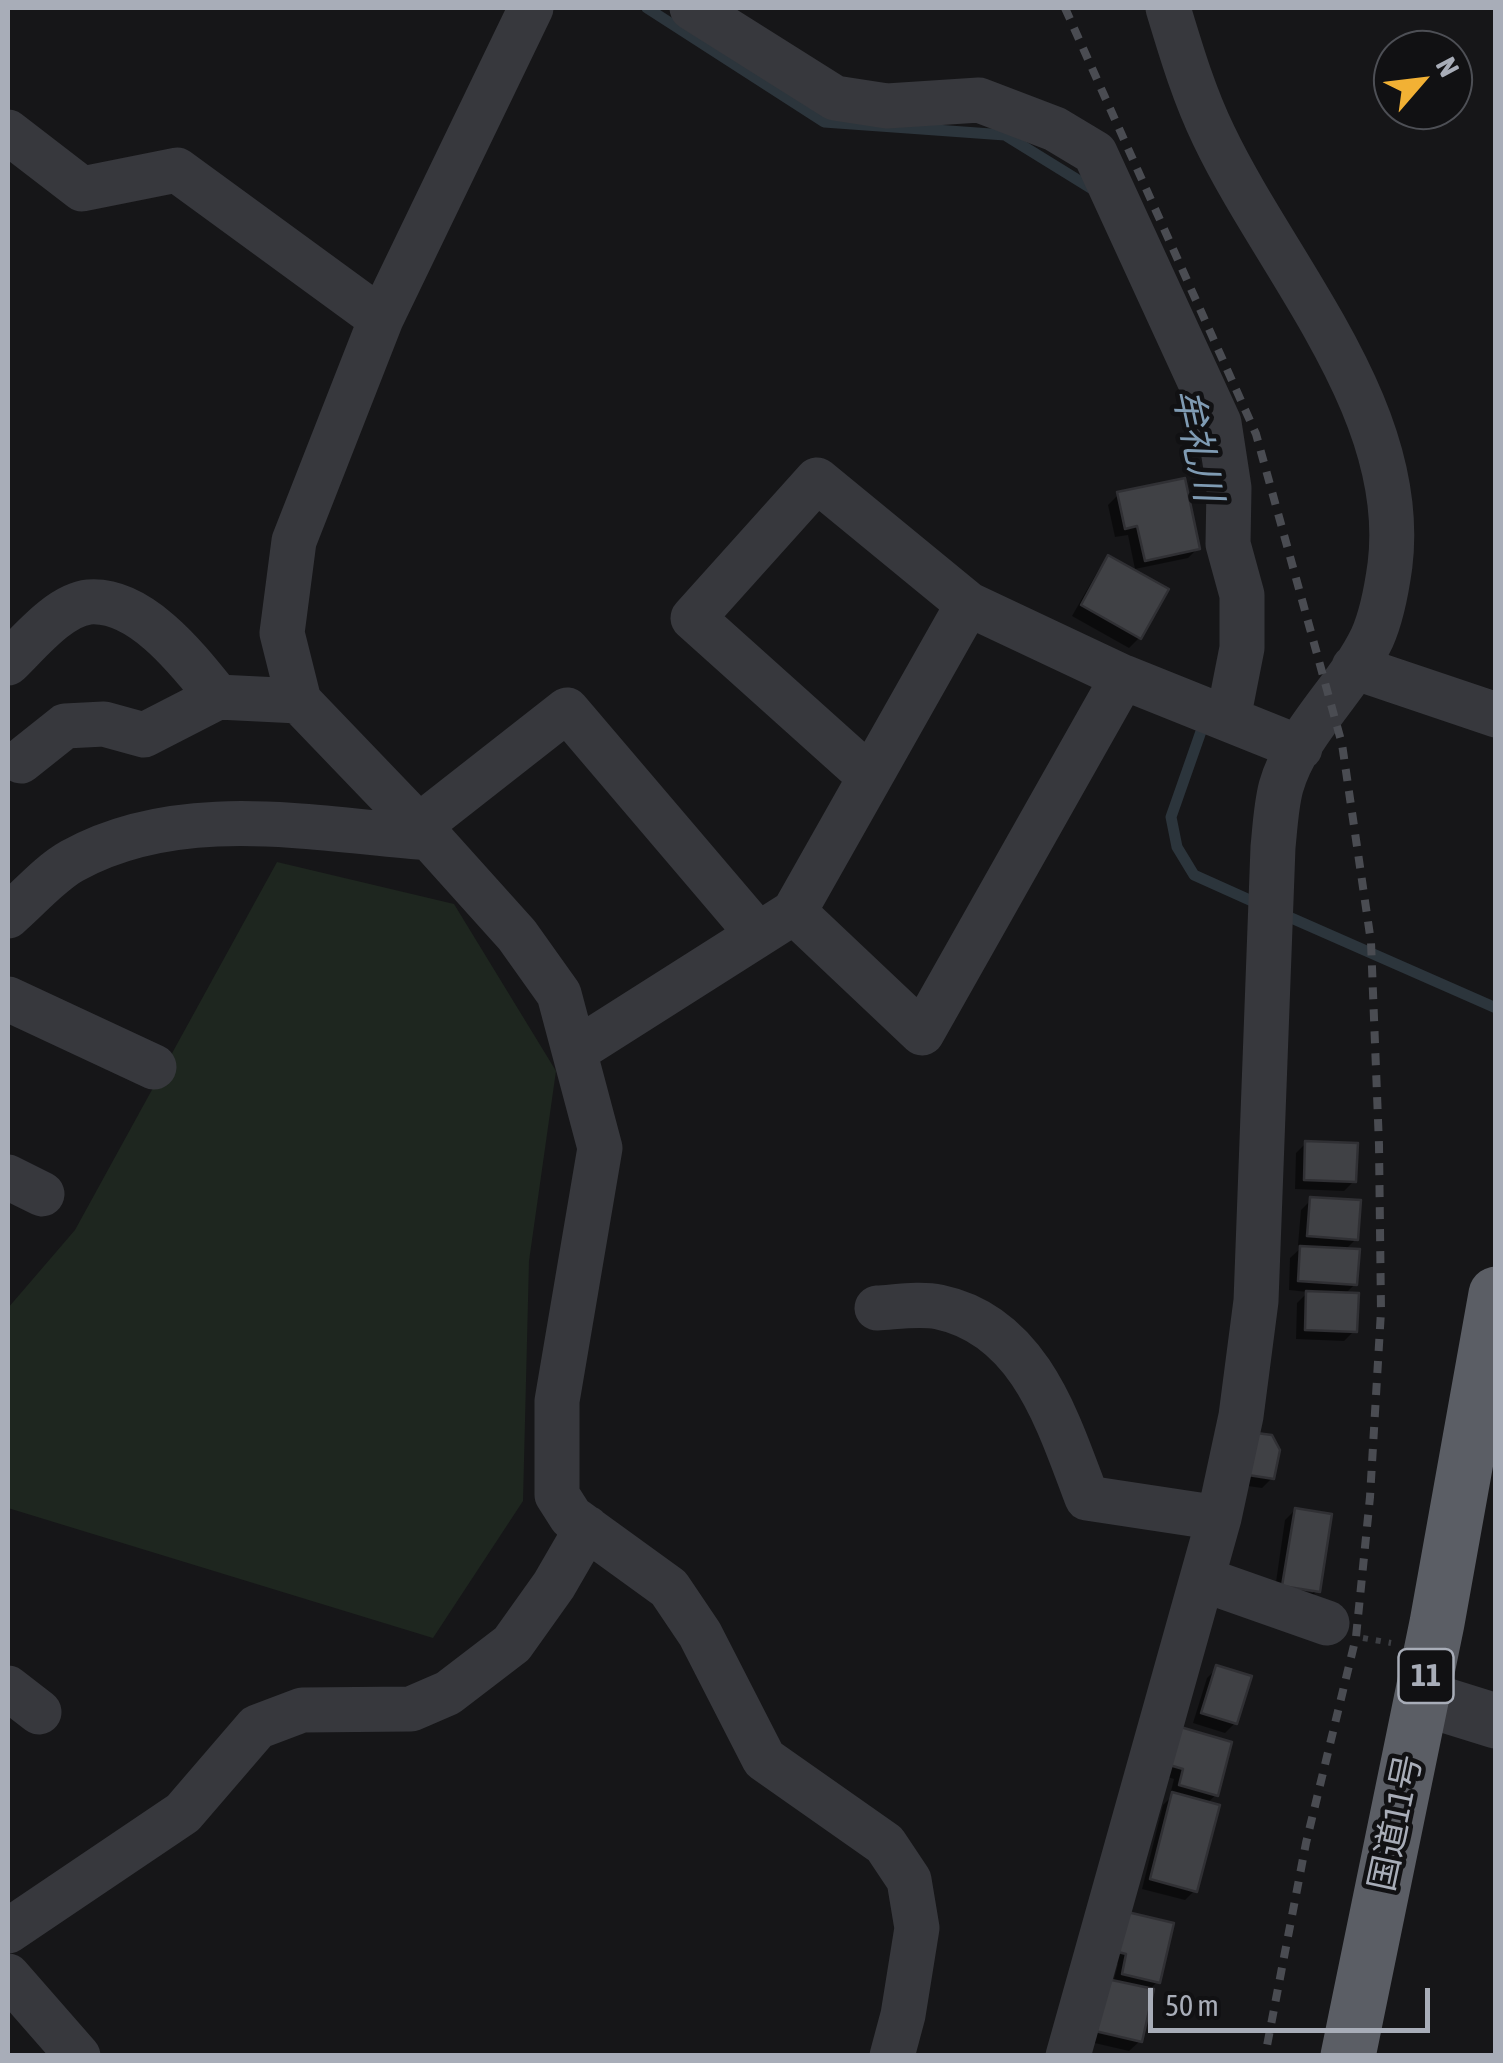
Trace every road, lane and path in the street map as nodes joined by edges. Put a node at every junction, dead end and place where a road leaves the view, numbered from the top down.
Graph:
1 (531, 8) edge
2 (692, 8) edge
3 (1168, 8) edge
4 (8, 132) edge
5 (381, 319) junction
6 (968, 604) junction
7 (8, 663) edge
8 (1354, 667) junction
9 (1123, 677) junction
10 (218, 697) junction
11 (299, 701) junction
12 (1214, 713) junction
13 (1496, 714) edge
14 (1300, 748) junction
15 (20, 761) dead end
16 (869, 776) junction
17 (425, 832) junction
18 (8, 916) edge
19 (775, 922) junction
20 (8, 999) edge
21 (575, 1051) junction
22 (154, 1067) dead end
23 (1496, 1294) edge
24 (877, 1308) dead end
25 (1219, 1518) junction
26 (586, 1528) junction
27 (1202, 1579) junction
28 (1327, 1624) dead end
29 (1422, 1698) junction
30 (1496, 1721) edge
31 (8, 1931) edge
32 (8, 1976) edge
33 (78, 2056) edge
34 (892, 2056) edge
35 (1068, 2056) edge
36 (1348, 2056) edge

1 - 5 street
2 - 12 street
3 - 8 street
4 - 5 street
5 - 11 street
6 - 9 street
6 - 16 street
6 - 16 street
7 - 10 street
8 - 13 street
8 - 14 street
9 - 12 street
9 - 19 street
10 - 11 street
10 - 15 street
11 - 17 street
12 - 14 street
14 - 25 street
16 - 19 street
17 - 18 street
17 - 19 street
17 - 21 street
19 - 21 street
20 - 22 street
21 - 26 street
23 - 29 highway, 国道11号 / 11
24 - 25 street
25 - 27 street
26 - 31 street
26 - 34 street
27 - 28 street
27 - 35 street
29 - 30 street
29 - 36 highway, 国道11号 / 11
32 - 33 street

